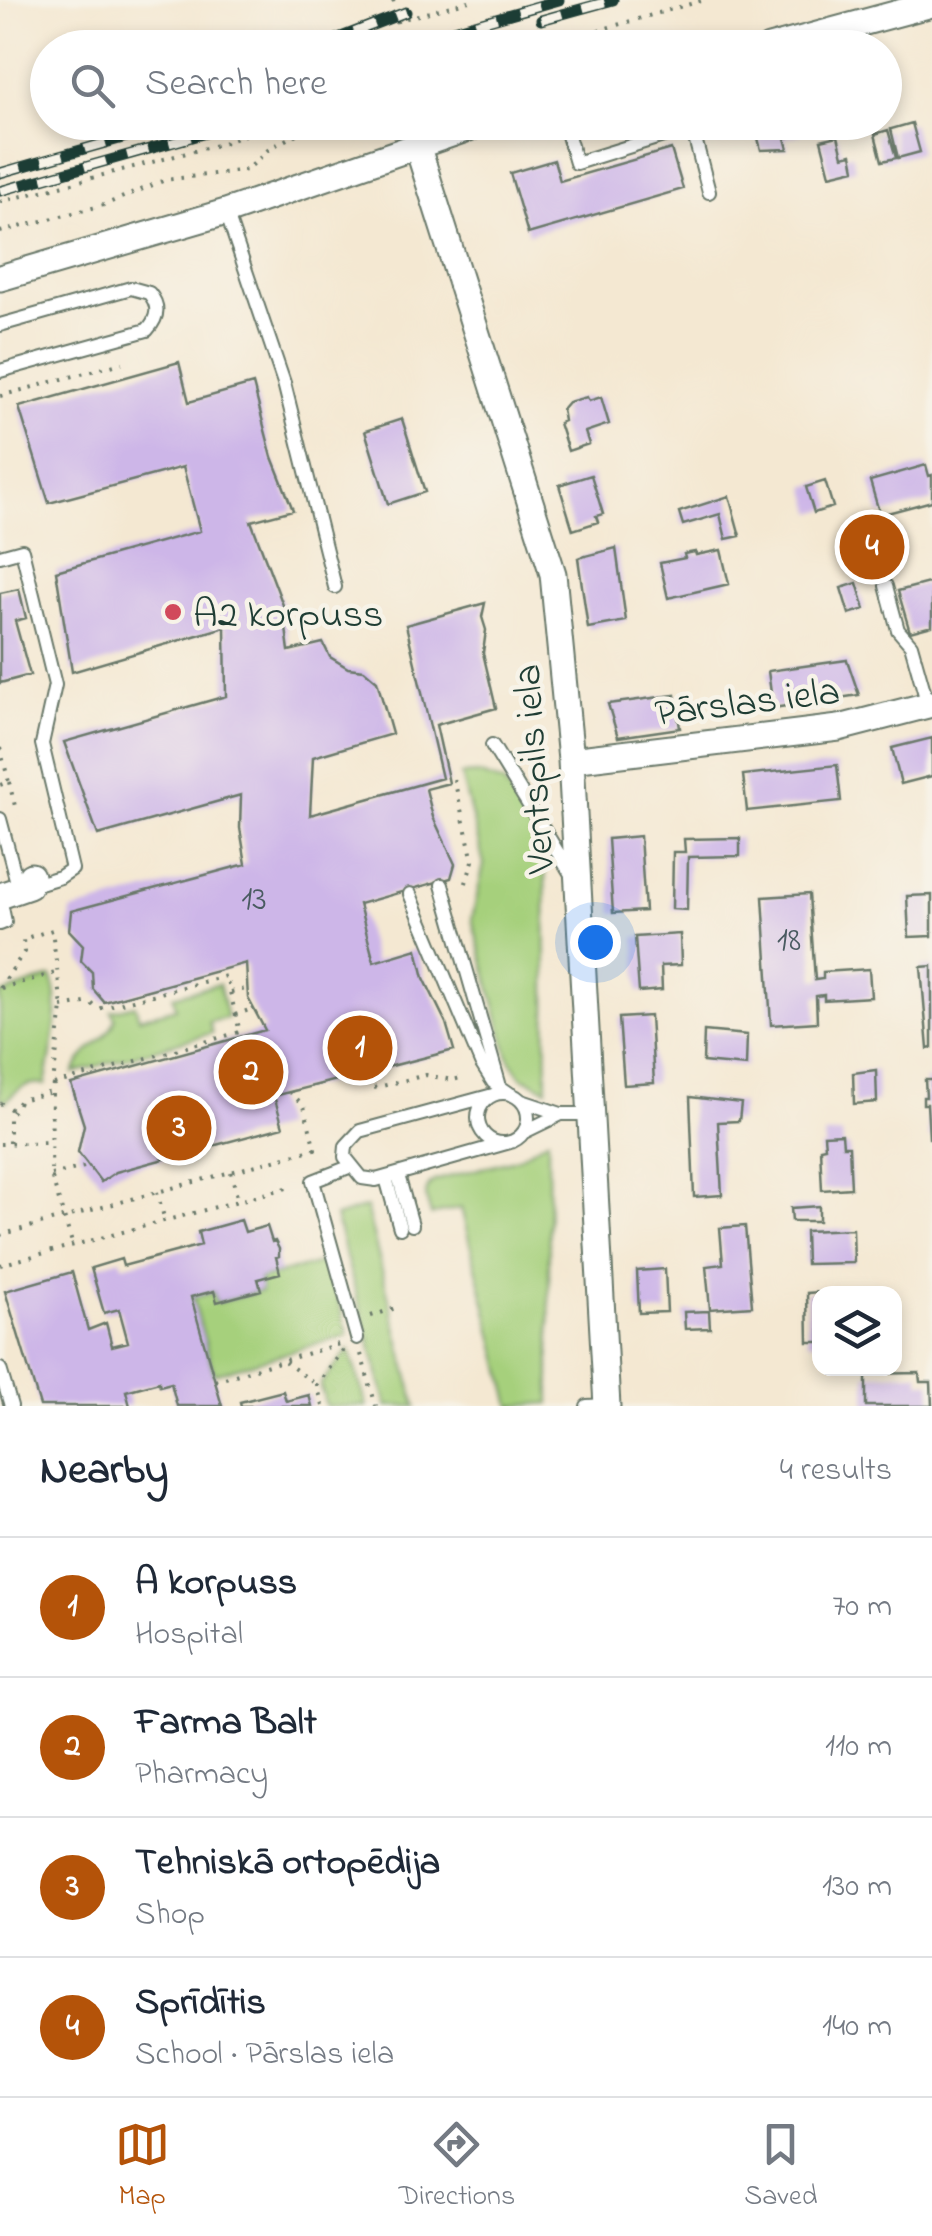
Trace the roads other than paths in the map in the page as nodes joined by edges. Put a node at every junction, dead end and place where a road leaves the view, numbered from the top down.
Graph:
1 (932, 4) edge
2 (836, 30) edge
3 (439, 140) edge
4 (569, 140) edge
5 (644, 140) edge
6 (696, 140) edge
7 (418, 148) junction
8 (709, 192) dead end
9 (226, 212) junction
10 (0, 278) edge
11 (0, 325) edge
12 (0, 371) edge
13 (0, 556) edge
14 (336, 586) dead end
15 (886, 586) dead end
16 (930, 705) edge
17 (492, 745) dead end
18 (570, 760) junction
19 (0, 819) edge
20 (578, 884) junction
21 (442, 885) dead end
22 (16, 889) edge
23 (410, 894) dead end
24 (0, 924) edge
25 (500, 1091) junction
26 (522, 1101) junction
27 (560, 1114) junction
28 (590, 1114) junction
29 (524, 1132) junction
30 (510, 1142) junction
31 (349, 1167) junction
32 (392, 1177) junction
33 (406, 1226) dead end
34 (357, 1338) road end
35 (0, 1369) edge
36 (10, 1406) edge
37 (587, 1406) edge
38 (607, 1406) edge

1 - 2 street
3 - 7 street
4 - 5 lane
6 - 8 lane
7 - 9 street
7 - 18 street, Ventspils iela
9 - 10 street
9 - 14 lane
11 - 12 lane
13 - 22 lane
15 - 16 lane
16 - 18 street, Pārslas iela
17 - 20 lane
18 - 20 street, Ventspils iela
19 - 22 lane
20 - 28 street, Ventspils iela
21 - 25 lane
22 - 24 lane
23 - 25 lane
25 - 26 lane
25 - 30 lane
25 - 31 lane
26 - 27 lane
26 - 29 lane
27 - 28 lane
27 - 29 lane
28 - 38 street, Ventspils iela
29 - 30 lane
30 - 32 lane
31 - 32 lane
31 - 34 lane
32 - 33 lane
35 - 36 lane
37 - 38 lane

